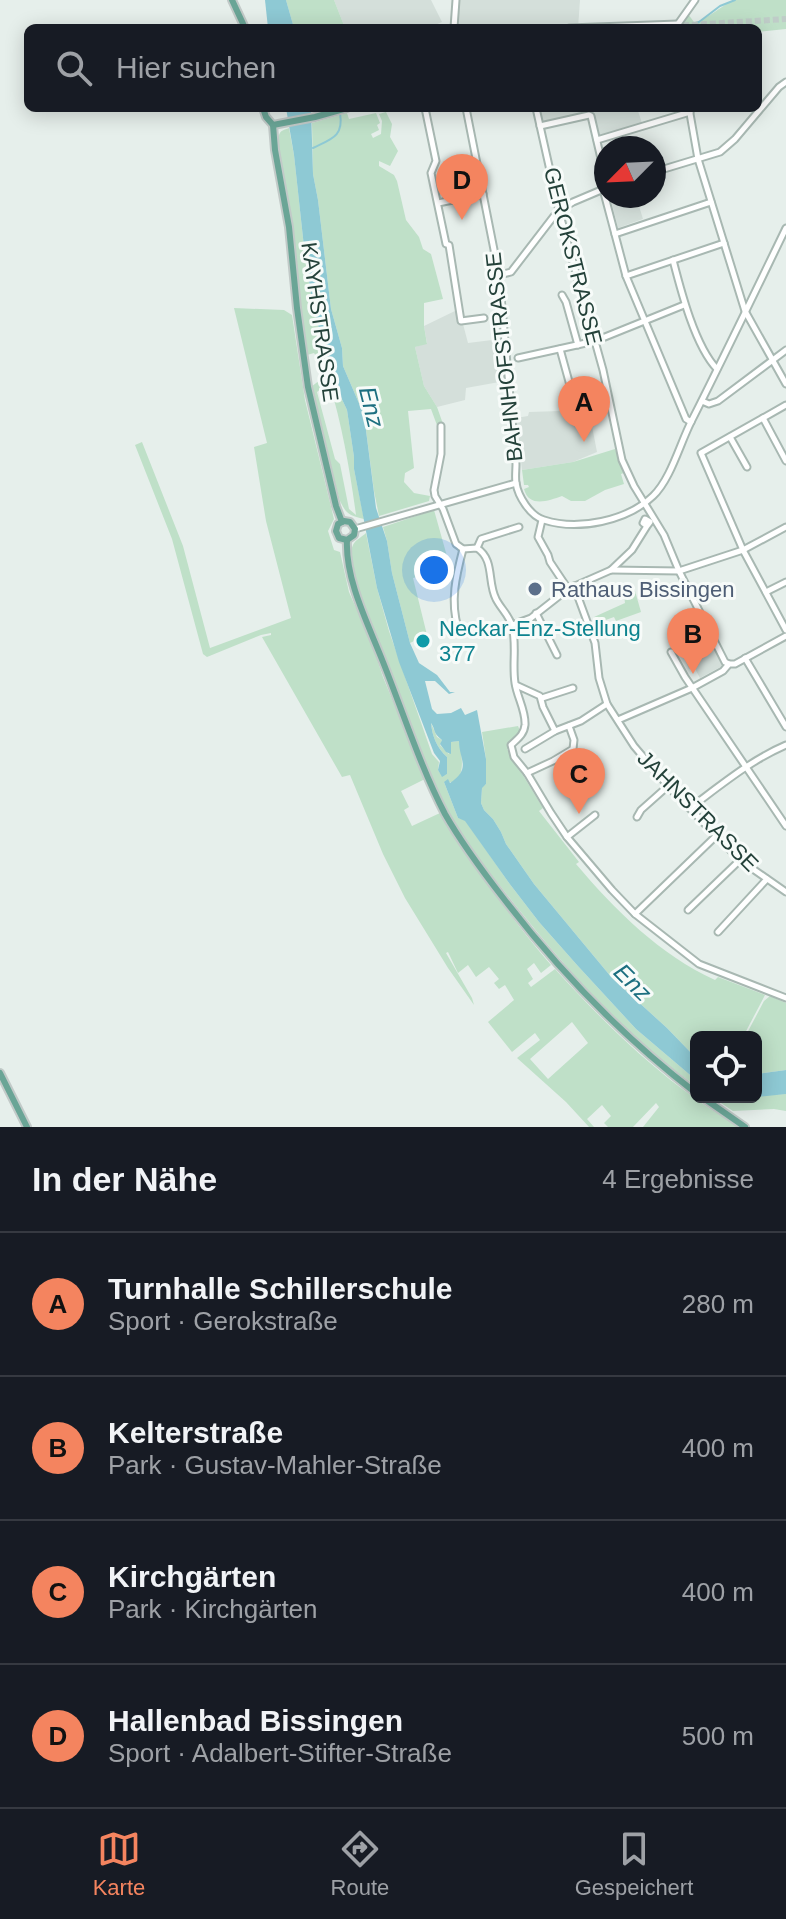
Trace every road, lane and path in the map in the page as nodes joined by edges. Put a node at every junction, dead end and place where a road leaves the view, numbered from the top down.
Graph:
1 (232, 0) edge
2 (456, 0) edge
3 (695, 0) edge
4 (243, 24) edge
5 (454, 24) edge
6 (681, 24) edge
7 (786, 82) edge
8 (762, 107) edge
9 (264, 112) edge
10 (330, 112) edge
11 (426, 112) edge
12 (467, 112) edge
13 (537, 112) edge
14 (684, 112) edge
15 (690, 112) edge
16 (758, 112) edge
17 (275, 125) junction
18 (540, 126) junction
19 (596, 136) edge
20 (609, 136) edge
21 (698, 159) junction
22 (666, 168) edge
23 (594, 193) edge
24 (483, 194) junction
25 (711, 202) junction
26 (438, 203) junction
27 (609, 208) edge
28 (560, 213) junction
29 (786, 228) edge
30 (615, 234) junction
31 (724, 243) junction
32 (673, 260) junction
33 (499, 275) junction
34 (626, 276) junction
35 (562, 295) dead end
36 (684, 305) junction
37 (745, 311) junction
38 (484, 318) dead end
39 (644, 321) junction
40 (595, 341) junction
41 (578, 345) junction
42 (560, 349) junction
43 (786, 350) edge
44 (518, 358) dead end
45 (773, 359) junction
46 (717, 369) junction
47 (786, 384) edge
48 (571, 389) dead end
49 (702, 401) junction
50 (786, 405) edge
51 (763, 418) junction
52 (691, 422) junction
53 (441, 426) dead end
54 (730, 437) junction
55 (786, 461) edge
56 (747, 467) dead end
57 (516, 483) junction
58 (644, 503) junction
59 (441, 504) junction
60 (542, 520) junction
61 (342, 522) junction
62 (519, 527) dead end
63 (786, 527) edge
64 (357, 528) junction
65 (660, 528) junction
66 (347, 540) junction
67 (477, 548) junction
68 (463, 549) junction
69 (743, 550) junction
70 (611, 570) junction
71 (679, 571) junction
72 (786, 582) edge
73 (574, 586) junction
74 (568, 589) junction
75 (766, 592) junction
76 (536, 613) junction
77 (512, 625) junction
78 (458, 628) dead end
79 (786, 630) edge
80 (786, 636) edge
81 (671, 652) dead end
82 (557, 655) dead end
83 (745, 658) junction
84 (729, 664) junction
85 (515, 685) junction
86 (573, 688) dead end
87 (692, 688) junction
88 (542, 698) junction
89 (607, 704) junction
90 (618, 720) junction
91 (569, 726) junction
92 (786, 727) edge
93 (555, 731) junction
94 (786, 745) edge
95 (525, 749) dead end
96 (746, 767) junction
97 (527, 773) junction
98 (668, 786) junction
99 (690, 808) junction
100 (595, 815) dead end
101 (637, 817) dead end
102 (786, 826) edge
103 (716, 836) junction
104 (567, 837) junction
105 (740, 860) junction
106 (767, 879) junction
107 (786, 892) edge
108 (688, 910) dead end
109 (635, 914) junction
110 (718, 932) dead end
111 (786, 998) edge
112 (0, 1073) edge
113 (690, 1088) edge
114 (710, 1103) edge
115 (27, 1127) edge
116 (745, 1127) edge

1 - 4 main road
2 - 5 street
3 - 6 street
7 - 8 street
9 - 17 main road
10 - 17 main road
11 - 26 street
12 - 24 street, BAHNHOFSTRASSE
13 - 18 street, GEROKSTRASSE
14 - 20 street
15 - 21 street
16 - 21 street
17 - 61 main road, KAYHSTRASSE
18 - 19 street
18 - 28 street, GEROKSTRASSE
21 - 22 street
21 - 25 street
23 - 28 street
24 - 26 street
24 - 33 street, BAHNHOFSTRASSE
25 - 30 street
25 - 31 street
26 - 38 street
27 - 30 street
28 - 33 street
28 - 40 street, GEROKSTRASSE
29 - 37 street
30 - 34 street
31 - 32 street
31 - 37 street
32 - 34 street
32 - 36 street
33 - 57 street, BAHNHOFSTRASSE
34 - 39 street
35 - 41 street
36 - 39 street
36 - 46 street
37 - 45 street
37 - 46 street
39 - 40 street
39 - 52 street
40 - 41 street
40 - 58 street, GEROKSTRASSE
41 - 42 street
42 - 44 street
42 - 48 street
43 - 45 street
45 - 47 street
45 - 49 street
46 - 49 street
49 - 52 street
50 - 51 street
51 - 54 street
51 - 55 street
52 - 58 street
53 - 59 street
54 - 56 street
54 - 69 street
57 - 59 street
57 - 60 street, BAHNHOFSTRASSE
58 - 60 street
58 - 65 street, GEROKSTRASSE
59 - 64 street
59 - 68 street
60 - 74 street, BAHNHOFSTRASSE
61 - 64 main road
61 - 66 main road
62 - 67 street
63 - 69 street
64 - 66 main road
65 - 70 street
65 - 71 street, GEROKSTRASSE
66 - 113 main road
67 - 68 street
67 - 77 street
68 - 78 street
69 - 71 street
69 - 75 street
70 - 71 street
70 - 73 street
71 - 84 street, GEROKSTRASSE
72 - 75 street
73 - 74 street
73 - 89 street, JAHNSTRASSE
74 - 76 street
75 - 79 street
76 - 77 street
76 - 82 street
77 - 85 street
80 - 83 street
81 - 87 street
83 - 84 street
83 - 92 street
84 - 87 street
85 - 88 street
85 - 97 street
86 - 88 street
87 - 90 street
87 - 96 street
88 - 93 street
89 - 90 street, JAHNSTRASSE
89 - 91 street
90 - 98 street, JAHNSTRASSE
91 - 93 street
91 - 97 street
93 - 95 street
94 - 96 street
96 - 99 street
96 - 102 street
97 - 104 street
98 - 99 street, JAHNSTRASSE
98 - 101 street
99 - 103 street, JAHNSTRASSE
100 - 104 street
103 - 105 street, JAHNSTRASSE
103 - 109 street
104 - 109 street
105 - 106 street, JAHNSTRASSE
105 - 108 street
106 - 107 street, JAHNSTRASSE
106 - 110 street
109 - 111 street
112 - 115 main road
114 - 116 main road

